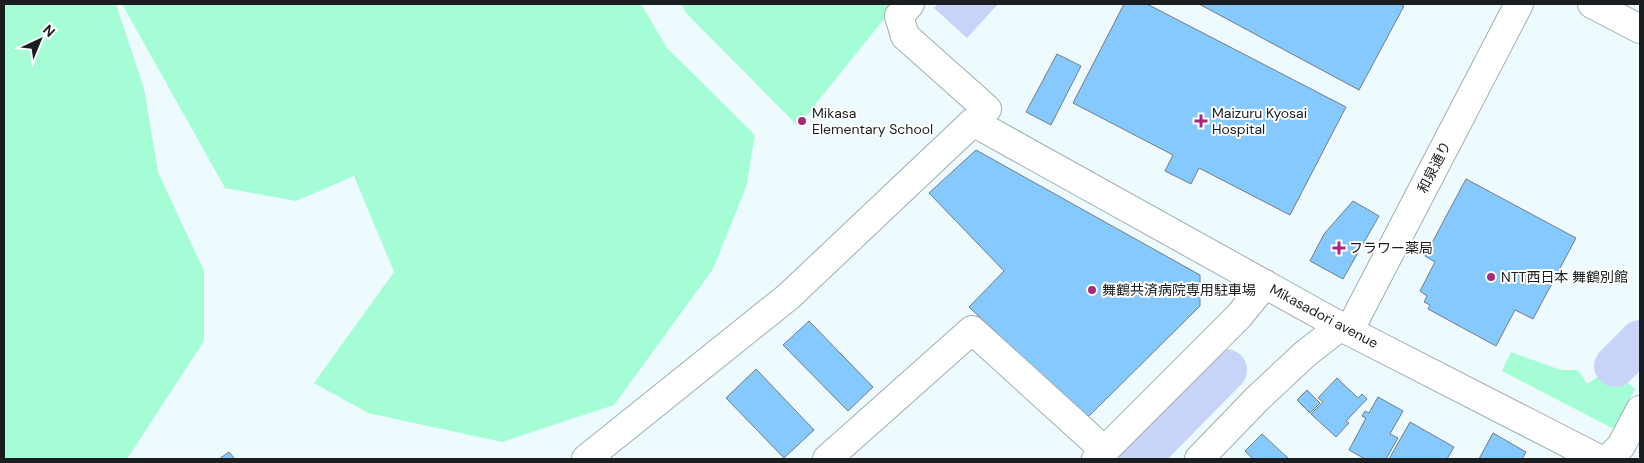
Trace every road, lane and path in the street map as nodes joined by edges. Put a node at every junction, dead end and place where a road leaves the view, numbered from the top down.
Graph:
1 (910, 4) edge
2 (1519, 4) edge
3 (1592, 4) edge
4 (1640, 29) edge
5 (980, 116) junction
6 (1265, 284) junction
7 (1345, 328) junction
8 (1640, 410) edge
9 (1100, 455) edge
10 (586, 459) edge
11 (826, 459) edge
12 (1199, 459) edge
13 (1599, 459) edge
14 (1608, 459) edge

1 - 5 street, Mikasadori avenue
2 - 7 street, 和泉通り
3 - 4 street
5 - 6 street, Mikasadori avenue
5 - 10 street
6 - 7 street, Mikasadori avenue
6 - 9 street
7 - 12 street
7 - 13 street, Mikasadori avenue
8 - 14 street
9 - 11 street

